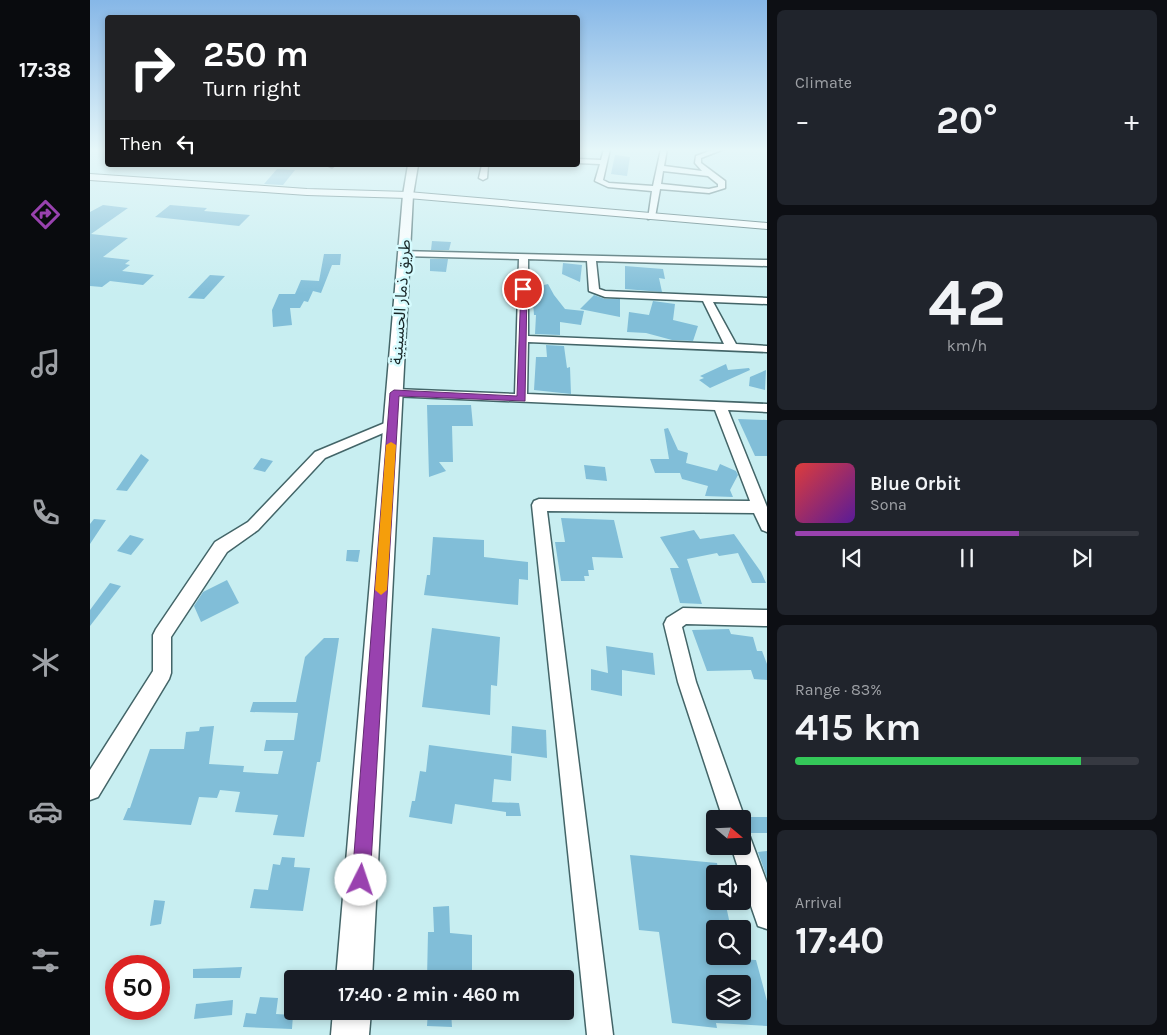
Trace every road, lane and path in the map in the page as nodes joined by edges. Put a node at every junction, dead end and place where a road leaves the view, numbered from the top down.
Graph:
1 (408, 197) edge
2 (433, 197) edge
3 (654, 197) edge
4 (651, 217) junction
5 (767, 226) edge
6 (404, 253) junction
7 (524, 256) junction
8 (591, 258) junction
9 (767, 263) edge
10 (706, 298) junction
11 (767, 301) edge
12 (522, 339) junction
13 (732, 348) junction
14 (767, 349) edge
15 (394, 393) junction
16 (522, 399) junction
17 (720, 406) junction
18 (767, 408) edge
19 (392, 424) junction
20 (759, 507) junction
21 (767, 526) edge
22 (767, 618) edge
23 (90, 789) edge
24 (731, 810) edge
25 (745, 855) edge
26 (767, 917) edge
27 (355, 970) edge
28 (351, 1020) edge
29 (350, 1035) edge
30 (600, 1035) edge

1 - 6 main road, طريق ذمار الحسينية
2 - 4 street
3 - 4 street
4 - 5 street
6 - 7 street
6 - 15 main road, طريق ذمار الحسينية
7 - 8 street
7 - 12 street
8 - 9 street
8 - 10 street
10 - 11 street
10 - 13 street
12 - 13 street
12 - 16 street
13 - 14 street
15 - 16 street
15 - 19 main road, طريق ذمار الحسينية
16 - 17 street
17 - 18 street
17 - 20 street
19 - 23 street
19 - 27 main road, طريق ذمار الحسينية
20 - 21 street
20 - 30 street
22 - 24 street
25 - 26 street
28 - 29 main road

